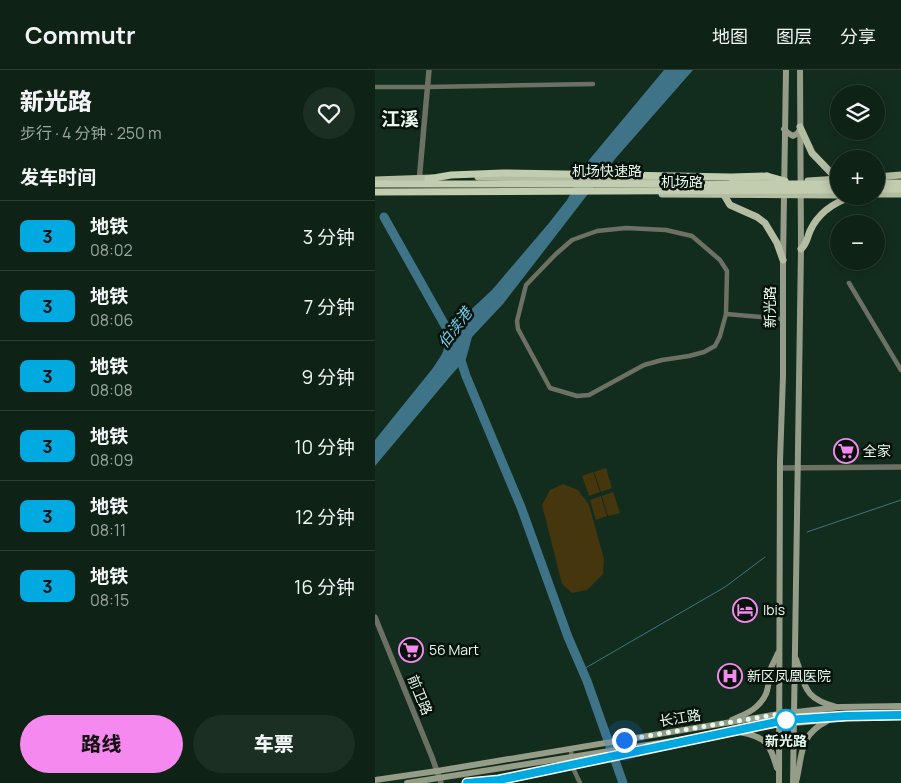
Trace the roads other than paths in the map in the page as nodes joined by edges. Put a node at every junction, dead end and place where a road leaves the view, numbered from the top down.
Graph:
1 (429, 70) edge
2 (786, 70) edge
3 (800, 70) edge
4 (593, 84) dead end
5 (375, 87) edge
6 (427, 88) junction
7 (800, 127) junction
8 (784, 129) junction
9 (830, 172) edge
10 (901, 175) edge
11 (885, 176) edge
12 (419, 179) junction
13 (375, 180) edge
14 (785, 181) junction
15 (800, 181) junction
16 (830, 181) edge
17 (830, 181) edge
18 (405, 183) junction
19 (375, 184) edge
20 (885, 185) edge
21 (885, 189) edge
22 (900, 189) edge
23 (830, 190) edge
24 (885, 192) edge
25 (375, 194) edge
26 (418, 194) junction
27 (724, 194) junction
28 (830, 195) edge
29 (784, 196) junction
30 (800, 196) junction
31 (835, 205) edge
32 (801, 249) junction
33 (783, 260) junction
34 (849, 283) dead end
35 (726, 314) junction
36 (783, 318) junction
37 (901, 370) edge
38 (901, 467) edge
39 (780, 468) junction
40 (797, 468) junction
41 (375, 617) edge
42 (779, 650) junction
43 (795, 656) junction
44 (901, 706) edge
45 (840, 708) junction
46 (793, 712) junction
47 (779, 714) junction
48 (901, 717) edge
49 (829, 720) junction
50 (728, 722) junction
51 (793, 723) junction
52 (779, 724) junction
53 (731, 731) junction
54 (571, 749) junction
55 (572, 757) junction
56 (437, 771) junction
57 (779, 774) junction
58 (375, 780) edge
59 (440, 781) edge
60 (407, 783) edge
61 (580, 783) edge
62 (779, 783) edge
63 (794, 783) edge

1 - 6 street
2 - 8 main road, 新光路
3 - 7 main road
4 - 6 street
5 - 6 street
6 - 12 street
7 - 8 main road
7 - 9 main road
7 - 15 main road
8 - 14 main road, 新光路
10 - 11 main road
12 - 13 main road, 机场路
12 - 14 main road, 机场路
12 - 26 street
14 - 15 main road, 机场路
14 - 18 highway, bridge
14 - 29 main road, 新光路
15 - 16 main road, 机场路
15 - 30 main road
17 - 18 highway, 机场快速路, bridge
18 - 19 highway, 机场快速路, bridge
20 - 22 highway
21 - 22 highway
22 - 24 main road
23 - 25 highway, 机场快速路, bridge
25 - 26 main road, 机场路
26 - 27 main road, 机场路, bridge
27 - 29 main road, 机场路
27 - 33 main road
28 - 30 main road, 机场路
29 - 30 main road, 机场路
29 - 33 main road, 新光路
30 - 32 main road
31 - 32 main road
32 - 40 main road
33 - 36 main road, 新光路
34 - 37 street
35 - 35 street
35 - 36 street
36 - 39 main road, 新光路
38 - 40 street
39 - 40 street
39 - 42 main road, 新光路
40 - 43 main road
41 - 56 street, 前卫路
42 - 47 main road, 新光路
42 - 50 main road
43 - 45 main road
43 - 46 main road
44 - 45 main road, 长江路
45 - 46 main road, 长江路
46 - 47 main road, 长江路
46 - 51 main road
47 - 50 main road, 长江路
47 - 52 main road, 新光路
48 - 49 main road, 长江路
49 - 51 main road, 长江路
49 - 63 main road
50 - 54 main road, 长江路
51 - 52 main road, 长江路
51 - 63 main road
52 - 53 main road, 长江路
52 - 57 main road, 新光路
53 - 55 main road, 长江路
53 - 57 main road
54 - 55 street
54 - 56 main road, 长江路
55 - 59 main road, 长江路
55 - 61 street
56 - 58 main road, 长江路
56 - 59 street, 前卫路
57 - 62 main road, 新光路
59 - 60 main road, 长江路

